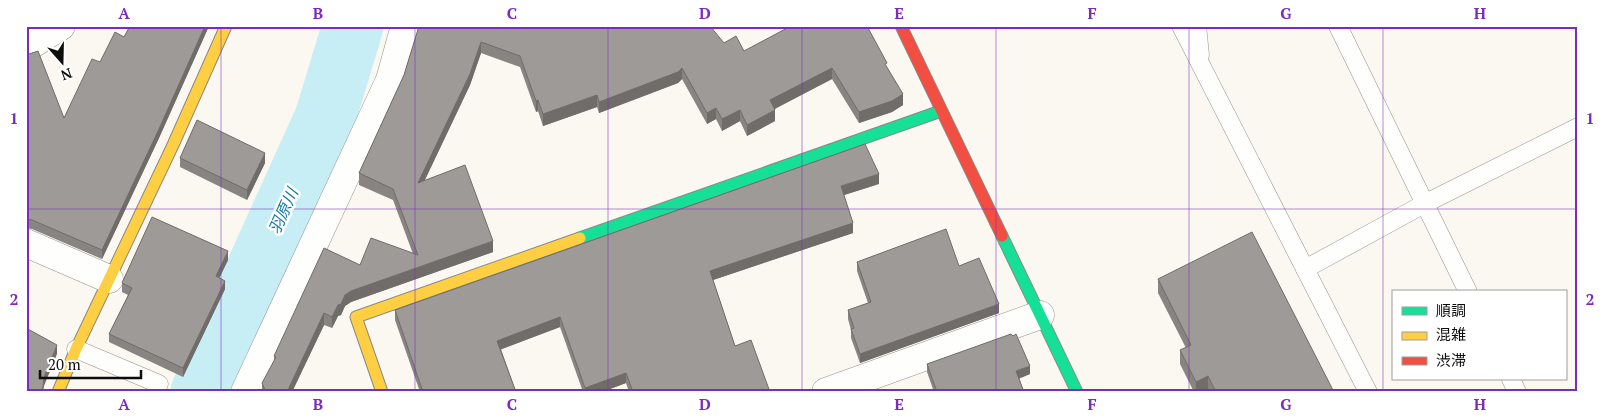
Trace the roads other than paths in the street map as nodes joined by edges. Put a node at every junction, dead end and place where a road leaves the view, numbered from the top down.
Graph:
1 (61, 26) edge
2 (226, 26) edge
3 (406, 26) edge
4 (901, 26) edge
5 (1180, 26) edge
6 (1197, 26) edge
7 (1338, 26) edge
8 (26, 48) edge
9 (1200, 63) junction
10 (942, 111) junction
11 (1578, 127) edge
12 (1424, 204) junction
13 (26, 243) edge
14 (1305, 269) junction
15 (109, 279) junction
16 (1467, 290) edge
17 (1040, 315) junction
18 (76, 349) junction
19 (1511, 380) edge
20 (158, 384) dead end
21 (58, 392) edge
22 (246, 392) edge
23 (382, 392) edge
24 (826, 392) edge
25 (1077, 392) edge
26 (1368, 392) edge
27 (1517, 392) edge

1 - 8 street
2 - 15 street
3 - 22 street
4 - 10 street
5 - 9 lane
6 - 9 lane
7 - 12 lane
9 - 14 lane
10 - 17 street
10 - 23 street
11 - 12 lane
12 - 14 lane
12 - 16 lane
13 - 15 street
14 - 26 lane
15 - 18 street
17 - 24 street
17 - 25 street
18 - 20 lane
18 - 21 street
19 - 27 lane

